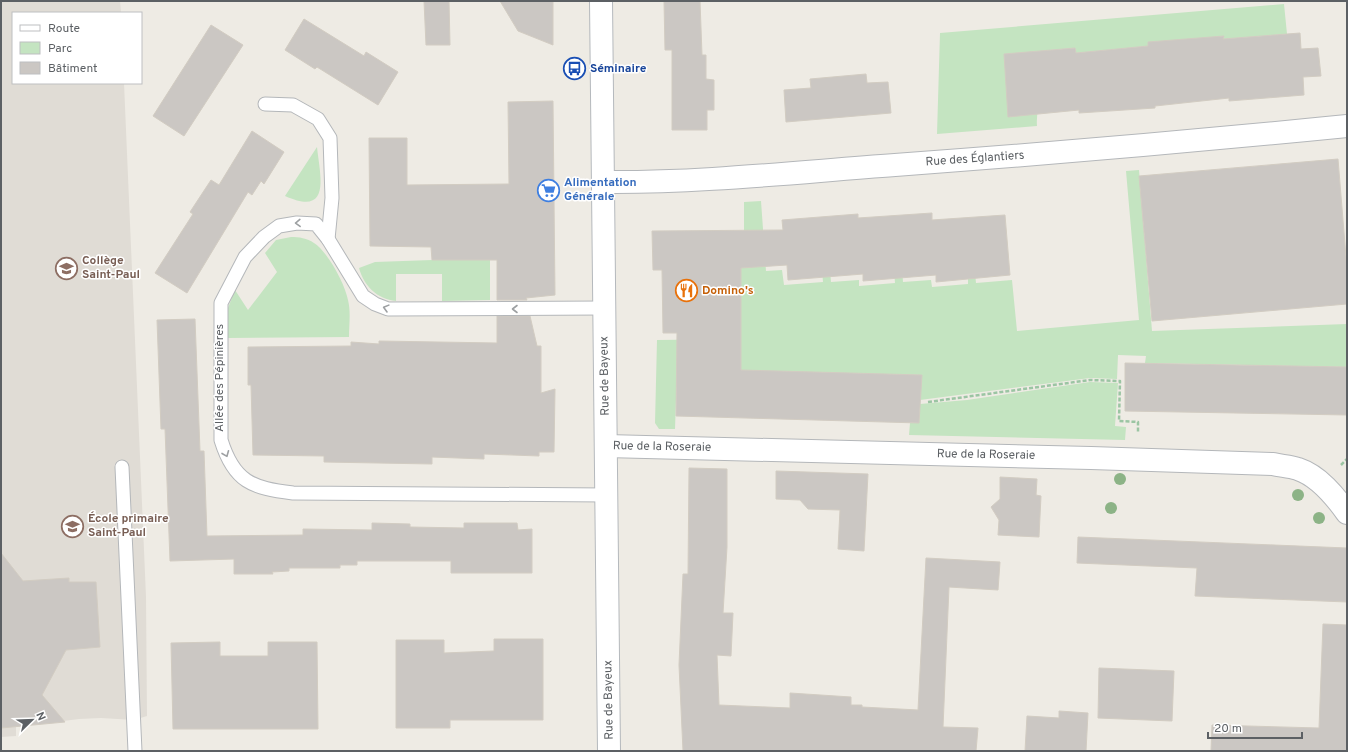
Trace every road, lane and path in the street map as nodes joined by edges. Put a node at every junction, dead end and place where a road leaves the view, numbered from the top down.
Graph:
1 (601, 1) edge
2 (265, 104) dead end
3 (1347, 126) edge
4 (603, 182) junction
5 (328, 239) junction
6 (604, 308) junction
7 (928, 402) dead end
8 (1138, 435) dead end
9 (606, 446) junction
10 (122, 467) dead end
11 (606, 495) junction
12 (1347, 513) edge
13 (135, 751) edge
14 (609, 751) edge

1 - 4 street, Rue de Bayeux
2 - 5 lane
3 - 4 street, Rue des Églantiers
4 - 6 street, Rue de Bayeux
6 -> 5 lane, Allée des Pépinières
5 -> 11 lane, Allée des Pépinières
6 - 9 street, Rue de Bayeux
7 - 8 path
9 - 11 street, Rue de Bayeux
9 - 12 street, Rue de la Roseraie
10 - 13 lane
11 - 14 street, Rue de Bayeux

